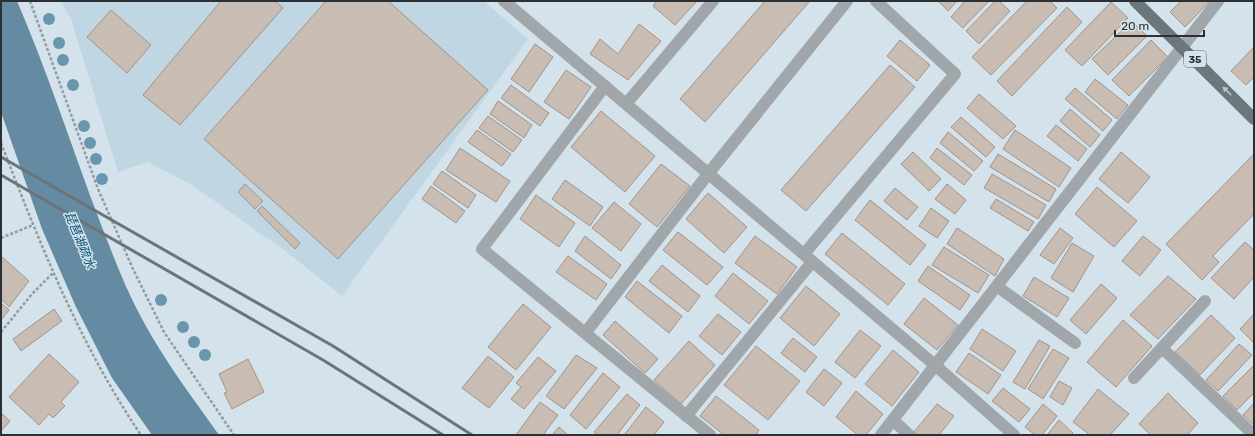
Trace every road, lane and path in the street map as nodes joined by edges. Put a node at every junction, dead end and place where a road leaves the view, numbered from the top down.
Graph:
1 (30, 1) edge
2 (504, 1) edge
3 (713, 1) edge
4 (847, 1) edge
5 (876, 1) edge
6 (1135, 1) edge
7 (1218, 1) edge
8 (1183, 48) junction
9 (605, 86) junction
10 (626, 104) junction
11 (1254, 119) edge
12 (1, 143) edge
13 (708, 174) junction
14 (33, 225) junction
15 (1, 238) edge
16 (808, 258) junction
17 (53, 273) junction
18 (998, 287) junction
19 (1205, 301) dead end
20 (1, 332) edge
21 (586, 332) junction
22 (1075, 343) dead end
23 (1162, 348) junction
24 (936, 366) junction
25 (1134, 378) dead end
26 (686, 416) junction
27 (893, 420) junction
28 (141, 435) edge
29 (234, 435) edge
30 (710, 435) edge
31 (881, 435) edge
32 (909, 435) edge
33 (1014, 435) edge
34 (1254, 435) edge

1 - 29 path
2 - 9 street
3 - 10 street
4 - 13 street
5 - 16 street
6 - 8 main road, 35
7 - 8 street
11 -> 8 main road, 35
8 - 18 street
9 - 10 street
9 - 21 street
10 - 13 street
12 - 14 path
13 - 16 street
13 - 21 street
14 - 15 path
14 - 17 path
16 - 24 street
16 - 26 street
17 - 20 path
17 - 28 path
18 - 22 street
18 - 24 street
19 - 23 street
21 - 26 street
23 - 25 street
23 - 34 street
24 - 27 street
24 - 33 street
26 - 30 street
27 - 31 street
27 - 32 street

